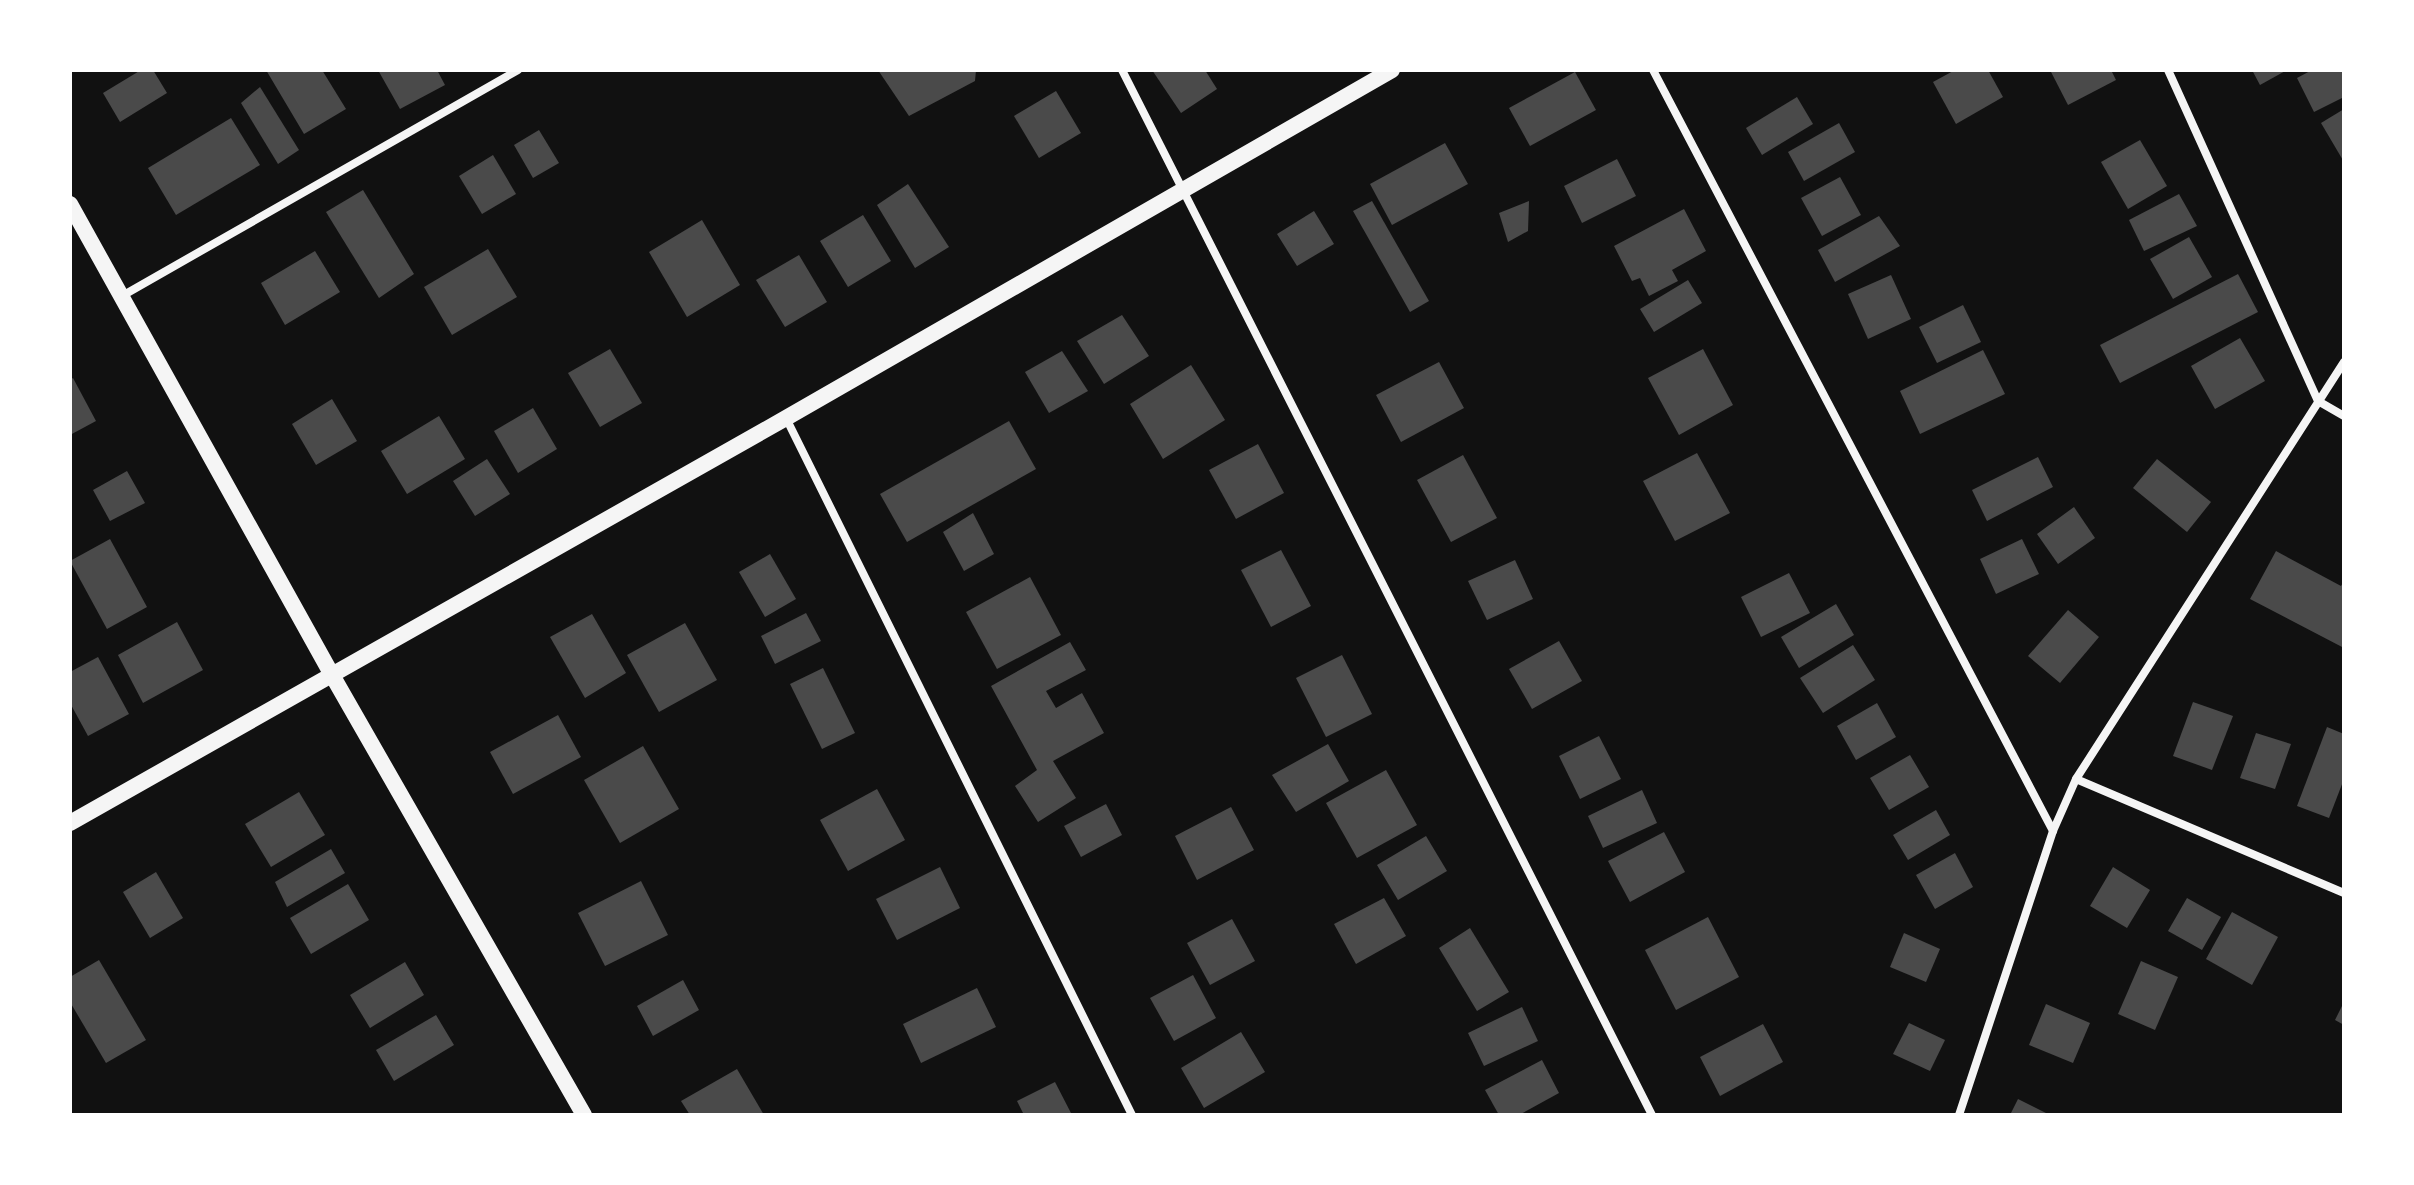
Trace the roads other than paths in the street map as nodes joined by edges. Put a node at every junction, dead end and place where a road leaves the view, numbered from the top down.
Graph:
1 (518, 70) edge
2 (1122, 70) edge
3 (1392, 70) edge
4 (1653, 70) edge
5 (2168, 70) edge
6 (1183, 190) junction
7 (70, 204) edge
8 (122, 296) junction
9 (2344, 362) edge
10 (2318, 401) junction
11 (2344, 416) edge
12 (786, 418) junction
13 (332, 675) junction
14 (2076, 779) junction
15 (70, 823) edge
16 (2053, 831) junction
17 (2344, 893) edge
18 (584, 1115) edge
19 (1132, 1115) edge
20 (1652, 1115) edge
21 (1959, 1115) edge

1 - 8 street
2 - 6 street
3 - 6 main road
4 - 16 street
5 - 10 street
6 - 12 main road
6 - 20 street
7 - 8 main road
8 - 13 main road
9 - 10 street
10 - 11 street
10 - 14 street
12 - 13 main road
12 - 19 street
13 - 15 main road
13 - 18 main road
14 - 16 street
14 - 17 street
16 - 21 street

